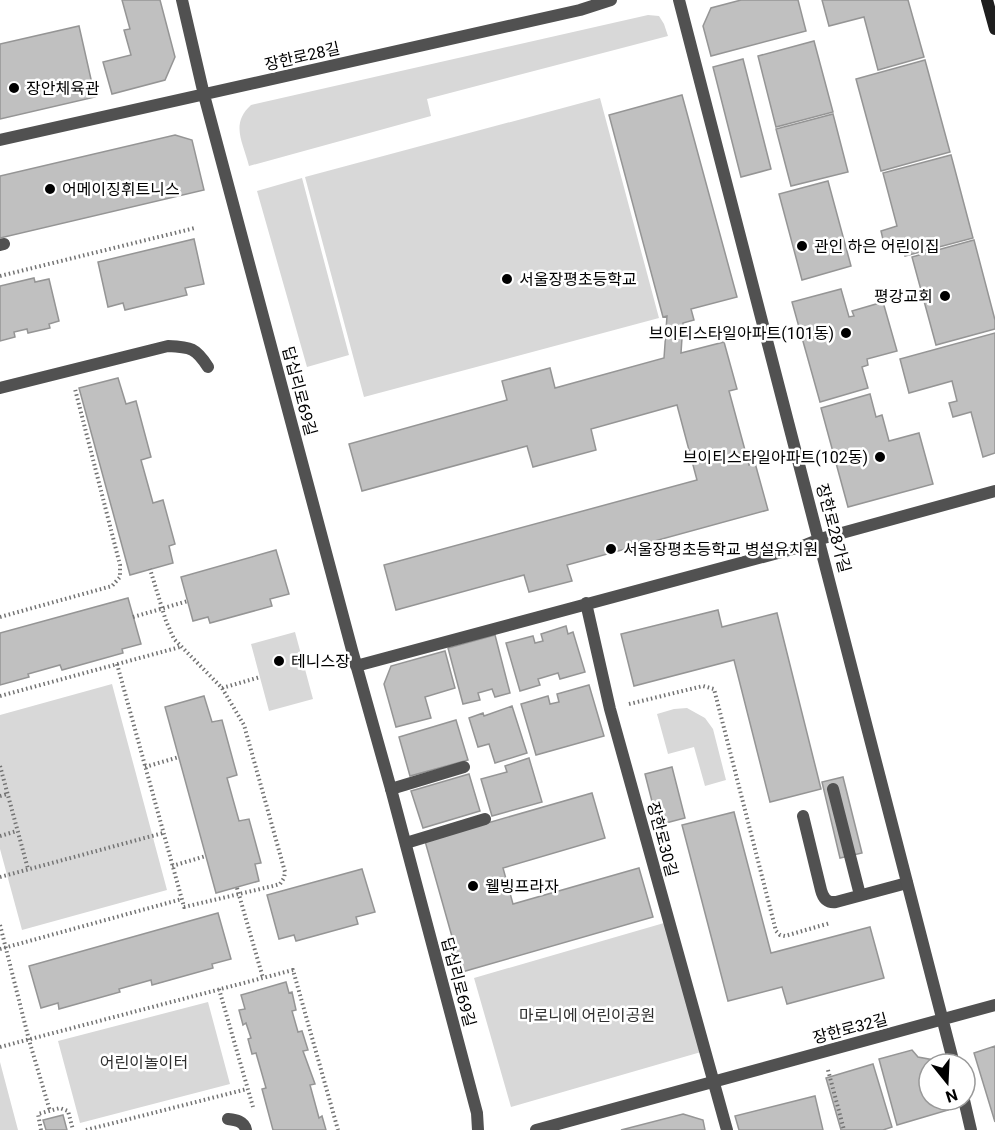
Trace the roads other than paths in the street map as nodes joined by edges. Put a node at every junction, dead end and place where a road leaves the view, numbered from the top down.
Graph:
1 (182, 0) edge
2 (610, 0) edge
3 (680, 0) edge
4 (987, 0) edge
5 (579, 5) edge
6 (995, 29) edge
7 (204, 95) junction
8 (0, 141) edge
9 (208, 367) dead end
10 (0, 388) edge
11 (995, 491) edge
12 (820, 539) junction
13 (586, 603) junction
14 (356, 666) junction
15 (464, 767) dead end
16 (392, 789) junction
17 (833, 789) dead end
18 (803, 816) dead end
19 (485, 819) dead end
20 (406, 843) junction
21 (907, 883) junction
22 (860, 895) junction
23 (995, 1005) edge
24 (942, 1020) junction
25 (951, 1052) edge
26 (715, 1082) junction
27 (967, 1112) edge
28 (228, 1119) dead end
29 (246, 1130) edge
30 (478, 1130) edge
31 (536, 1130) edge
32 (727, 1130) edge
33 (971, 1130) edge

1 - 7 street, 답십리로69길
2 - 5 street, 장한로28길
3 - 12 street, 장한로28가길
4 - 6 street
5 - 7 street, 장한로28길
7 - 8 street, 장한로28길
7 - 14 street, 답십리로69길
9 - 10 street
11 - 12 street
12 - 13 street
12 - 21 street, 장한로28가길
13 - 14 street
13 - 26 street, 장한로30길
14 - 16 street, 답십리로69길
15 - 16 street
16 - 20 street, 답십리로69길
17 - 22 street
18 - 22 street
19 - 20 street
20 - 30 street, 답십리로69길
21 - 22 street
21 - 24 street, 장한로28가길
23 - 24 street, 장한로32길
24 - 25 street, 장한로28가길
24 - 26 street, 장한로32길
26 - 31 street, 장한로32길
26 - 32 street
27 - 33 street
28 - 29 street

